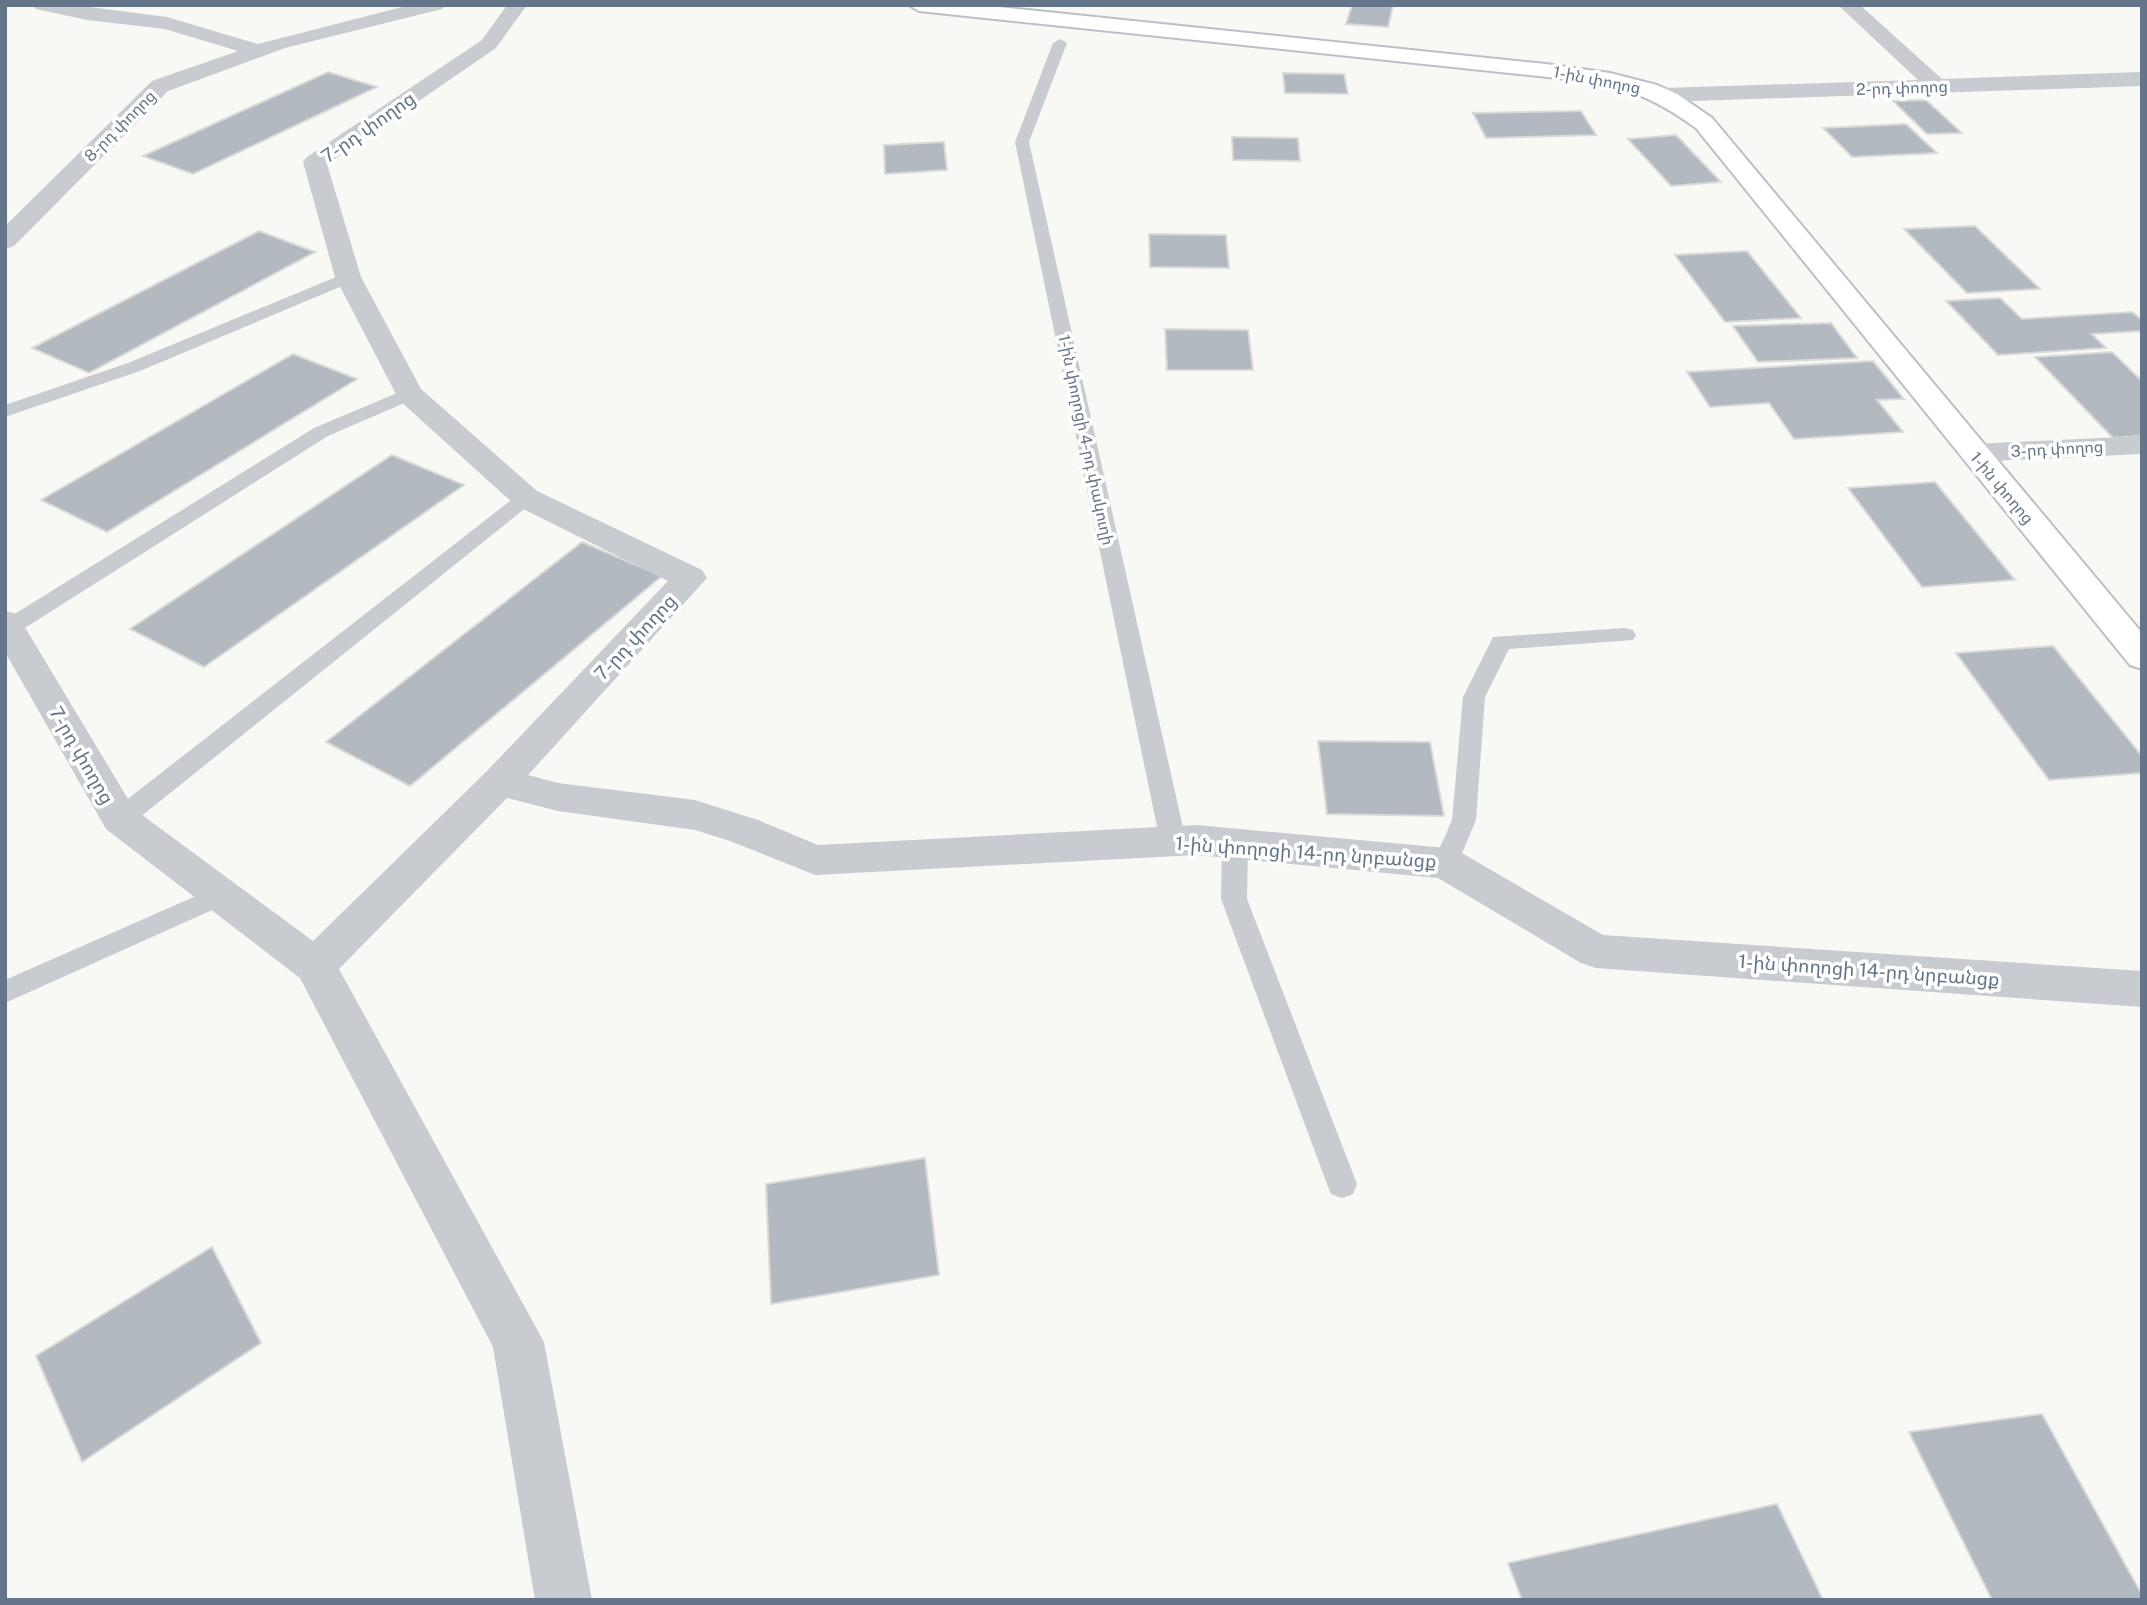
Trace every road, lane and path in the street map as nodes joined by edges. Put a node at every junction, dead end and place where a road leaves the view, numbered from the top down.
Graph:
1 (43, 5) edge
2 (435, 5) edge
3 (517, 5) edge
4 (919, 5) edge
5 (1848, 5) edge
6 (1060, 43) dead end
7 (259, 51) junction
8 (2142, 79) edge
9 (1938, 87) junction
10 (1663, 95) junction
11 (5, 241) edge
12 (348, 277) junction
13 (409, 394) junction
14 (5, 411) edge
15 (2142, 444) edge
16 (1973, 453) junction
17 (526, 498) junction
18 (7, 625) edge
19 (1625, 635) dead end
20 (2142, 657) edge
21 (499, 782) junction
22 (120, 819) junction
23 (1173, 841) junction
24 (1235, 844) junction
25 (1446, 863) junction
26 (221, 895) junction
27 (315, 966) junction
28 (2142, 989) edge
29 (5, 992) edge
30 (1342, 1184) dead end
31 (564, 1600) edge

1 - 7 street
2 - 7 street, 8-րդ փողոց
3 - 12 street, 7-րդ փողոց
4 - 10 main road, 1-ին փողոց
5 - 9 street
6 - 23 lane, 1-ին փողոցի 4-րդ փակուղի
7 - 11 street, 8-րդ փողոց
8 - 9 street, 2-րդ փողոց
9 - 10 street, 2-րդ փողոց
10 - 16 main road, 1-ին փողոց
12 - 13 street, 7-րդ փողոց
12 - 14 lane
13 - 17 street, 7-րդ փողոց
13 - 18 lane
15 - 16 street, 3-րդ փողոց
16 - 20 main road, 1-ին փողոց
17 - 21 street, 7-րդ փողոց
17 - 22 lane
18 - 22 street, 7-րդ փողոց
19 - 25 lane
21 - 23 street, 1-ին փողոցի 14-րդ նրբանցք
21 - 27 street, 7-րդ փողոց
22 - 26 street, 7-րդ փողոց
23 - 24 street, 1-ին փողոցի 14-րդ նրբանցք
24 - 25 street, 1-ին փողոցի 14-րդ նրբանցք
24 - 30 lane
25 - 28 street, 1-ին փողոցի 14-րդ նրբանցք
26 - 27 street, 7-րդ փողոց
26 - 29 lane
27 - 31 street

